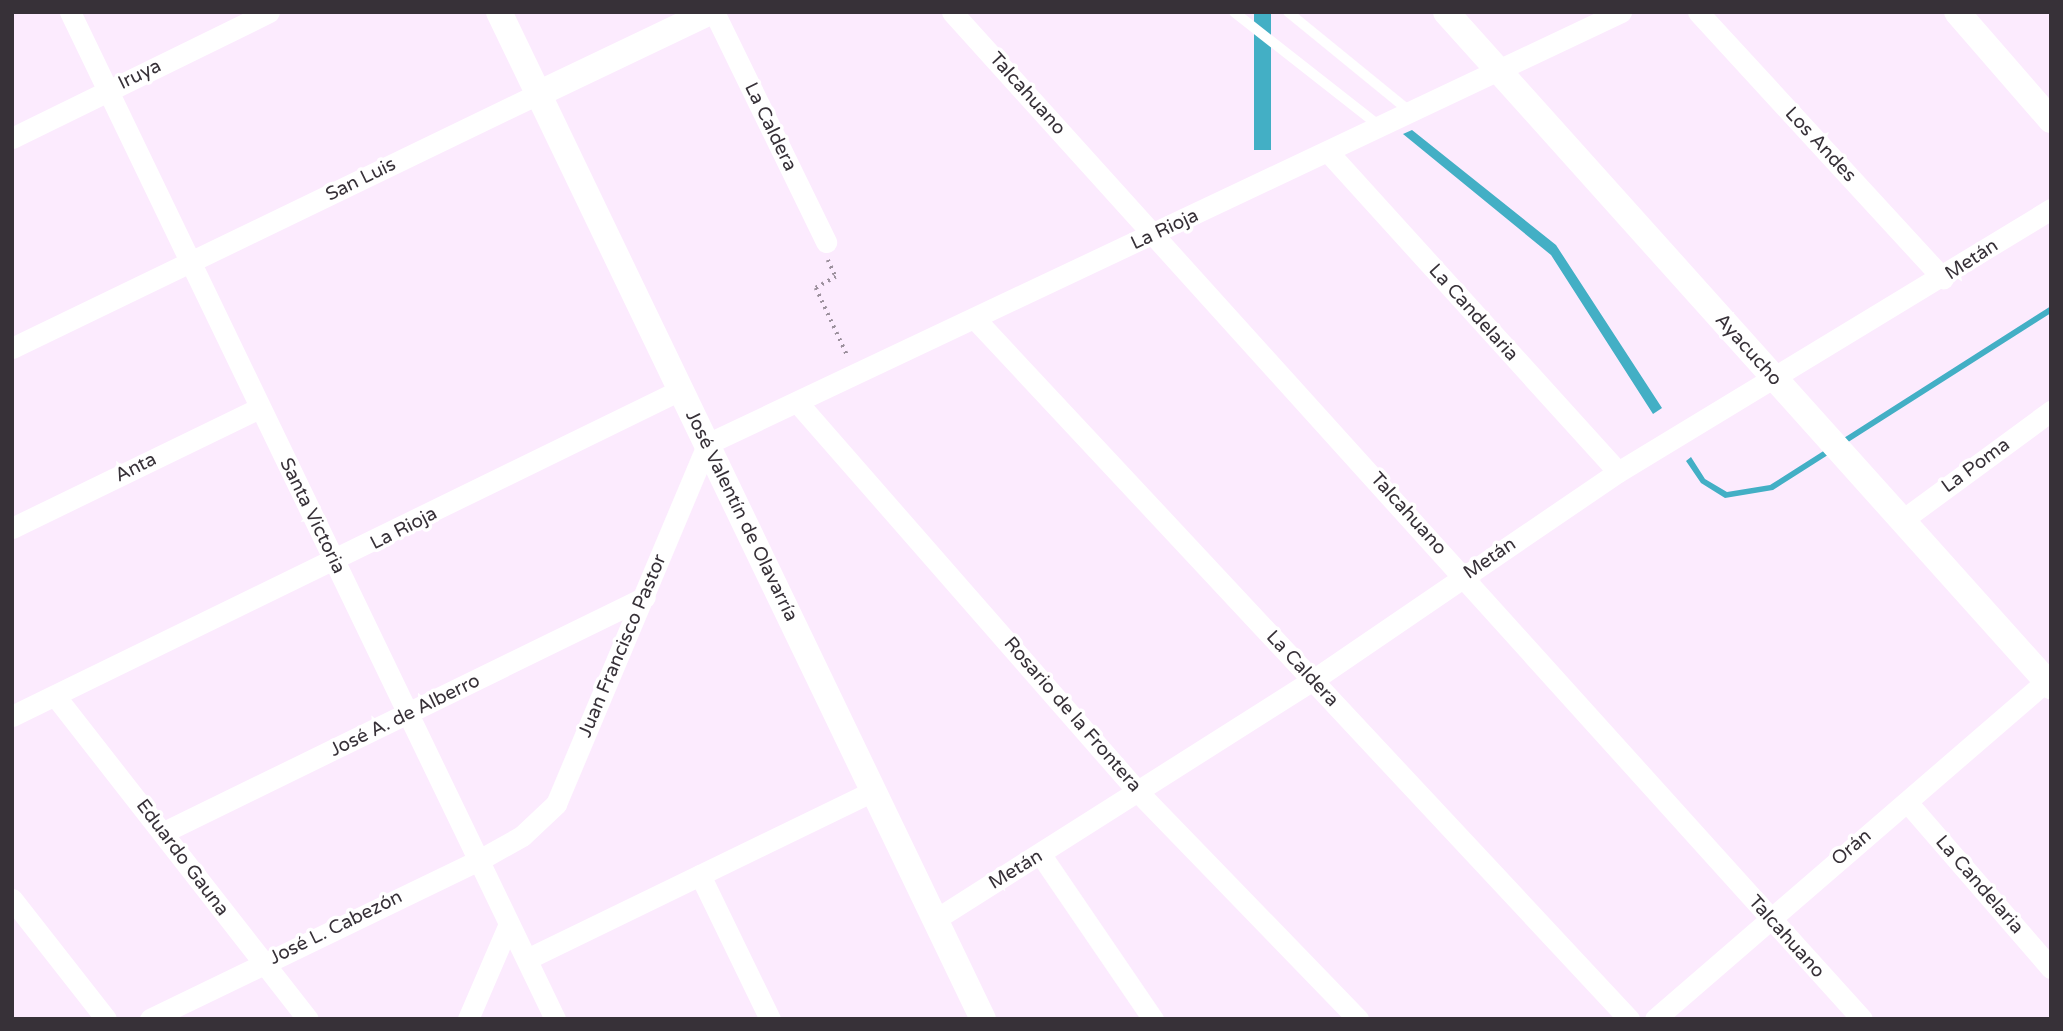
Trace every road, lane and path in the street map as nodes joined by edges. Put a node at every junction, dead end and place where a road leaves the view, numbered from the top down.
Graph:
1 (70, 12) edge
2 (269, 12) edge
3 (499, 12) edge
4 (712, 12) edge
5 (952, 12) edge
6 (1234, 12) edge
7 (1288, 12) edge
8 (1446, 12) edge
9 (1621, 12) edge
10 (1698, 12) edge
11 (1956, 12) edge
12 (1499, 72) junction
13 (107, 91) junction
14 (538, 94) junction
15 (1407, 110) junction
16 (2051, 120) edge
17 (1377, 124) junction
18 (12, 138) edge
19 (1329, 153) junction
20 (2051, 209) edge
21 (1155, 236) junction
22 (826, 242) joint
23 (191, 262) junction
24 (1943, 278) junction
25 (976, 320) junction
26 (12, 348) edge
27 (857, 375) junction
28 (1772, 375) junction
29 (680, 390) junction
30 (797, 402) junction
31 (259, 408) junction
32 (2051, 411) edge
33 (707, 444) junction
34 (1618, 472) junction
35 (1901, 521) junction
36 (12, 528) edge
37 (335, 563) junction
38 (1465, 576) junction
39 (645, 597) junction
40 (1313, 680) junction
41 (2049, 682) edge
42 (56, 697) junction
43 (410, 714) junction
44 (12, 716) edge
45 (873, 791) junction
46 (1139, 793) junction
47 (1907, 802) junction
48 (164, 832) junction
49 (522, 836) joint
50 (1041, 855) junction
51 (481, 859) junction
52 (700, 875) junction
53 (13, 902) edge
54 (1769, 918) junction
55 (936, 919) junction
56 (509, 924) junction
57 (527, 959) junction
58 (263, 963) junction
59 (2051, 968) edge
60 (106, 1019) edge
61 (150, 1019) edge
62 (308, 1019) edge
63 (468, 1019) edge
64 (555, 1019) edge
65 (770, 1019) edge
66 (983, 1019) edge
67 (1153, 1019) edge
68 (1358, 1019) edge
69 (1629, 1019) edge
70 (1655, 1019) edge
71 (1862, 1019) edge

1 - 13 street, Santa Victoria
2 - 13 street, Iruya
3 - 14 street, José Valentín de Olavarría
4 - 14 street, San Luis
4 - 22 street, La Caldera
5 - 21 street, Talcahuano
6 - 17 lane
7 - 15 lane
8 - 12 street, Ayacucho
9 - 12 street, La Rioja
10 - 24 street, Los Andes
11 - 16 street
12 - 15 street, La Rioja
12 - 28 street, Ayacucho
13 - 18 street, Iruya
13 - 23 street, Santa Victoria
14 - 23 street, San Luis
14 - 29 street, José Valentín de Olavarría
15 - 17 street, La Rioja
17 - 19 street, La Rioja
19 - 21 street, La Rioja
19 - 34 street, La Candelaria
20 - 24 street, Metán
21 - 25 street, La Rioja
21 - 38 street, Talcahuano
22 - 27 path
23 - 26 street, San Luis
23 - 31 street, Santa Victoria
24 - 28 street, Metán
25 - 27 street, La Rioja
25 - 40 street, La Caldera
27 - 30 street, La Rioja
28 - 34 street, Metán
28 - 35 street, Ayacucho
29 - 33 street, José Valentín de Olavarría
29 - 37 street, La Rioja
30 - 33 street, La Rioja
30 - 46 street, Rosario de la Frontera
31 - 36 street, Anta
31 - 37 street, Santa Victoria
32 - 35 street, La Poma
33 - 39 street, Juan Francisco Pastor
33 - 45 street, José Valentín de Olavarría
34 - 38 street, Metán
35 - 41 street, Ayacucho
37 - 42 street, La Rioja
37 - 43 street, Santa Victoria
38 - 40 street, Metán
38 - 54 street, Talcahuano
39 - 43 street, José A. de Alberro
39 - 49 street, Juan Francisco Pastor
40 - 46 street, Metán
40 - 69 street, La Caldera
41 - 47 street, Orán
42 - 44 street, La Rioja
42 - 48 street, Eduardo Gauna
43 - 48 street, José A. de Alberro
43 - 51 street, Santa Victoria
45 - 52 street
45 - 55 street, José Valentín de Olavarría
46 - 50 street, Metán
46 - 68 street, Rosario de la Frontera
47 - 54 street, Orán
47 - 59 street, La Candelaria
48 - 58 street, Eduardo Gauna
49 - 51 street, José L. Cabezón
50 - 55 street, Metán
50 - 67 street
51 - 56 street, Santa Victoria
51 - 58 street, José L. Cabezón
52 - 57 street
52 - 65 street
53 - 60 street
54 - 70 street, Orán
54 - 71 street, Talcahuano
55 - 66 street, José Valentín de Olavarría
56 - 57 street, Santa Victoria
56 - 63 street
57 - 64 street, Santa Victoria
58 - 61 street, José L. Cabezón
58 - 62 street, Eduardo Gauna

